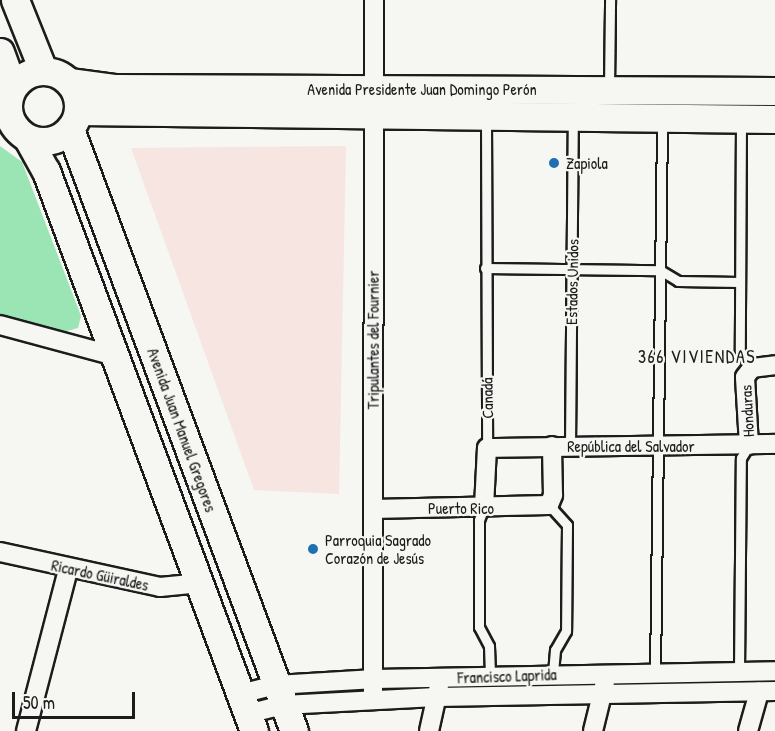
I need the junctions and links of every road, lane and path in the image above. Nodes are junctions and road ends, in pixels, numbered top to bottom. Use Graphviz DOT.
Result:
graph roads {
  1 [pos="15,0"];
  2 [pos="374,0"];
  3 [pos="610,0"];
  4 [pos="0,52"];
  5 [pos="43,70"];
  6 [pos="69,82"];
  7 [pos="609,90"];
  8 [pos="775,91"];
  9 [pos="7,92"];
  10 [pos="374,102"];
  11 [pos="486,116"];
  12 [pos="573,117"];
  13 [pos="662,118"];
  14 [pos="741,119"];
  15 [pos="775,119"];
  16 [pos="74,120"];
  17 [pos="14,131"];
  18 [pos="485,268"];
  19 [pos="572,270"];
  20 [pos="660,270"];
  21 [pos="739,282"];
  22 [pos="0,325"];
  23 [pos="115,356"];
  24 [pos="775,365"];
  25 [pos="752,368"];
  26 [pos="775,444"];
  27 [pos="749,445"];
  28 [pos="561,446"];
  29 [pos="659,446"];
  30 [pos="487,448"];
  31 [pos="549,505"];
  32 [pos="484,507"];
  33 [pos="373,508"];
  34 [pos="0,552"];
  35 [pos="68,570"];
  36 [pos="201,583"];
  37 [pos="775,671"];
  38 [pos="739,672"];
  39 [pos="655,674"];
  40 [pos="553,675"];
  41 [pos="490,676"];
  42 [pos="440,678"];
  43 [pos="375,679"];
  44 [pos="604,684"];
  45 [pos="767,691"];
  46 [pos="280,695"];
  47 [pos="436,697"];
  48 [pos="373,700"];
  49 [pos="247,713"];
  50 [pos="26,731"];
  51 [pos="294,731"];
  52 [pos="429,731"];
  53 [pos="593,731"];
  54 [pos="748,731"];
  1 -- 5 [label="main road"];
  2 -- 10 [label="street, Tripulantes del Fournier"];
  3 -- 7 [label="lane"];
  4 -- 9 [label="main road"];
  5 -- 6 [label="main road"];
  5 -- 9 [label="main road"];
  6 -- 10 [label="main road, Avenida Presidente Juan Domingo Perón"];
  6 -- 16 [label="main road"];
  7 -- 8 [label="main road, Avenida Presidente Juan Domingo Perón"];
  7 -- 10 [label="main road, Avenida Presidente Juan Domingo Perón"];
  9 -- 17 [label="main road"];
  10 -- 11 [label="main road, Avenida Presidente Juan Domingo Perón"];
  10 -- 16 [label="main road, Avenida Presidente Juan Domingo Perón"];
  10 -- 33 [label="street, Tripulantes del Fournier"];
  11 -- 12 [label="main road, Avenida Presidente Juan Domingo Perón"];
  11 -- 18 [label="lane, Canadá"];
  12 -- 13 [label="main road, Avenida Presidente Juan Domingo Perón"];
  12 -- 19 [label="lane, Estados Unidos"];
  13 -- 14 [label="main road, Avenida Presidente Juan Domingo Perón"];
  13 -- 20 [label="lane"];
  14 -- 15 [label="main road, Avenida Presidente Juan Domingo Perón"];
  14 -- 21 [label="lane, Honduras"];
  16 -- 17 [label="main road"];
  16 -- 46 [label="main road, Avenida Juan Manuel Gregores"];
  17 -- 23 [label="main road"];
  18 -- 19 [label="lane"];
  18 -- 30 [label="lane, Canadá"];
  19 -- 20 [label="lane"];
  19 -- 28 [label="lane, Estados Unidos"];
  20 -- 21 [label="lane"];
  20 -- 29 [label="lane"];
  21 -- 25 [label="lane, Honduras"];
  22 -- 23 [label="street"];
  23 -- 36 [label="main road"];
  24 -- 25 [label="street"];
  25 -- 27 [label="street, Honduras"];
  26 -- 27 [label="street, República del Salvador"];
  27 -- 29 [label="street, República del Salvador"];
  27 -- 38 [label="lane, Honduras"];
  28 -- 29 [label="street, República del Salvador"];
  28 -- 30 [label="street, República del Salvador"];
  28 -- 31 [label="street, Estados Unidos"];
  29 -- 39 [label="lane"];
  30 -- 32 [label="street, Canadá"];
  31 -- 32 [label="street, Puerto Rico"];
  31 -- 40 [label="lane"];
  32 -- 33 [label="street, Puerto Rico"];
  32 -- 41 [label="lane, Canadá"];
  33 -- 43 [label="street, Tripulantes del Fournier"];
  34 -- 35 [label="street, Ricardo Güiraldes"];
  35 -- 36 [label="street, Ricardo Güiraldes"];
  35 -- 50 [label="street"];
  36 -- 49 [label="main road"];
  37 -- 38 [label="street, Francisco Laprida"];
  38 -- 39 [label="street, Francisco Laprida"];
  39 -- 44 [label="street, Francisco Laprida"];
  40 -- 41 [label="street, Francisco Laprida"];
  40 -- 44 [label="street, Francisco Laprida"];
  41 -- 42 [label="street, Francisco Laprida"];
  42 -- 43 [label="street, Francisco Laprida"];
  42 -- 47 [label="street"];
  43 -- 46 [label="street, Francisco Laprida"];
  43 -- 48 [label="street, Tripulantes del Fournier"];
  44 -- 45 [label="street, Francisco Laprida"];
  44 -- 47 [label="street, Francisco Laprida"];
  44 -- 53 [label="street"];
  45 -- 54 [label="street"];
  46 -- 48 [label="street, Francisco Laprida"];
  46 -- 49 [label="street, Francisco Laprida"];
  46 -- 51 [label="main road, Avenida Juan Manuel Gregores"];
  47 -- 48 [label="street, Francisco Laprida"];
  47 -- 52 [label="street"];
}
